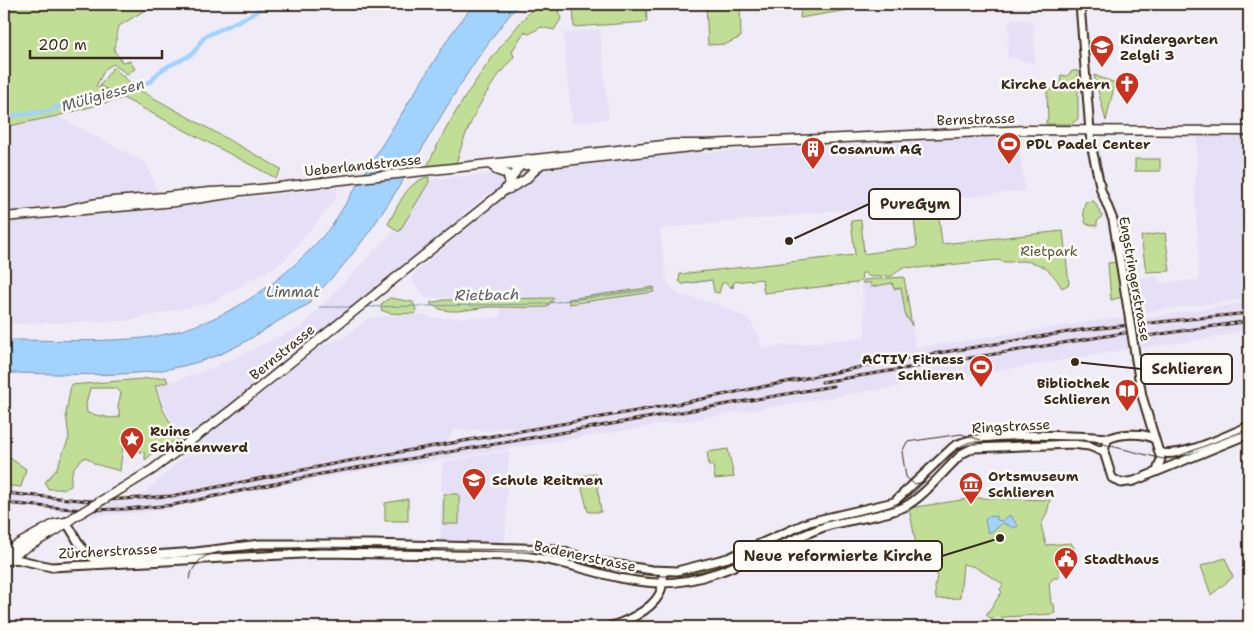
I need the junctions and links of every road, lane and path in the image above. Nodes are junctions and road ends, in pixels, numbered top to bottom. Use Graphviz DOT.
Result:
graph roads {
  1 [pos="1080,4"];
  2 [pos="1090,130"];
  3 [pos="1249,131"];
  4 [pos="705,144"];
  5 [pos="517,163"];
  6 [pos="543,163"];
  7 [pos="488,164"];
  8 [pos="511,186"];
  9 [pos="4,217"];
  10 [pos="1146,411"];
  11 [pos="1249,426"];
  12 [pos="1144,434"];
  13 [pos="1249,434"];
  14 [pos="1110,438"];
  15 [pos="1154,439"];
  16 [pos="1104,452"];
  17 [pos="1159,452"];
  18 [pos="1157,472"];
  19 [pos="925,489"];
  20 [pos="905,493"];
  21 [pos="66,522"];
  22 [pos="797,527"];
  23 [pos="798,539"];
  24 [pos="21,542"];
  25 [pos="381,545"];
  26 [pos="554,550"];
  27 [pos="20,551"];
  28 [pos="84,551"];
  29 [pos="4,552"];
  30 [pos="196,552"];
  31 [pos="381,555"];
  32 [pos="90,557"];
  33 [pos="192,559"];
  34 [pos="26,560"];
  35 [pos="552,560"];
  36 [pos="4,561"];
  37 [pos="77,566"];
  38 [pos="86,566"];
  39 [pos="664,572"];
  40 [pos="663,583"];
  41 [pos="609,627"];
  1 -- 2 [label="main road, Engstringerstrasse"];
  2 -- 3 [label="main road, Bernstrasse"];
  2 -- 4 [label="main road, Bernstrasse"];
  2 -- 10 [label="main road, Engstringerstrasse, bridge"];
  4 -- 5 [label="main road, Bernstrasse"];
  4 -- 6 [label="main road, Bernstrasse"];
  5 -- 6 [label="main road, Bernstrasse"];
  5 -- 7 [label="main road, Ueberlandstrasse"];
  5 -- 8 [label="main road"];
  6 -- 8 [label="main road, Bernstrasse"];
  7 -- 8 [label="main road"];
  7 -- 9 [label="main road, Ueberlandstrasse"];
  8 -- 21 [label="main road, Bernstrasse, bridge"];
  10 -- 12 [label="main road, Engstringerstrasse"];
  10 -- 15 [label="main road, Engstringerstrasse"];
  11 -- 17 [label="main road"];
  12 -- 14 [label="main road, Ringstrasse"];
  12 -- 15 [label="main road"];
  13 -- 18 [label="main road"];
  14 -- 16 [label="main road"];
  14 -- 20 [label="main road, Ringstrasse"];
  15 -- 17 [label="main road"];
  16 -- 18 [label="main road"];
  16 -- 19 [label="main road, Ringstrasse"];
  17 -- 18 [label="main road"];
  19 -- 23 [label="main road, Badenerstrasse"];
  20 -- 22 [label="main road, Badenerstrasse"];
  21 -- 24 [label="main road, Bernstrasse"];
  21 -- 27 [label="main road, Bernstrasse"];
  21 -- 28 [label="main road, Zürcherstrasse"];
  22 -- 23 [label="main road"];
  22 -- 39 [label="main road, Badenerstrasse"];
  23 -- 40 [label="main road, Badenerstrasse"];
  24 -- 27 [label="main road"];
  24 -- 29 [label="main road, Bernstrasse"];
  25 -- 26 [label="main road, Badenerstrasse"];
  25 -- 30 [label="main road, Badenerstrasse"];
  25 -- 31 [label="main road"];
  26 -- 35 [label="main road"];
  26 -- 39 [label="main road, Badenerstrasse"];
  27 -- 34 [label="main road"];
  27 -- 36 [label="main road, Bernstrasse"];
  28 -- 32 [label="main road, Zürcherstrasse"];
  28 -- 37 [label="main road"];
  30 -- 32 [label="main road, Zürcherstrasse"];
  31 -- 33 [label="main road, Badenerstrasse"];
  31 -- 35 [label="main road, Badenerstrasse"];
  32 -- 38 [label="main road"];
  33 -- 38 [label="main road, Zürcherstrasse"];
  34 -- 36 [label="main road, Zürcherstrasse"];
  34 -- 37 [label="main road, Zürcherstrasse"];
  35 -- 40 [label="main road, Badenerstrasse"];
  37 -- 38 [label="main road, Zürcherstrasse"];
  39 -- 40 [label="main road"];
  40 -- 41 [label="main road"];
}
